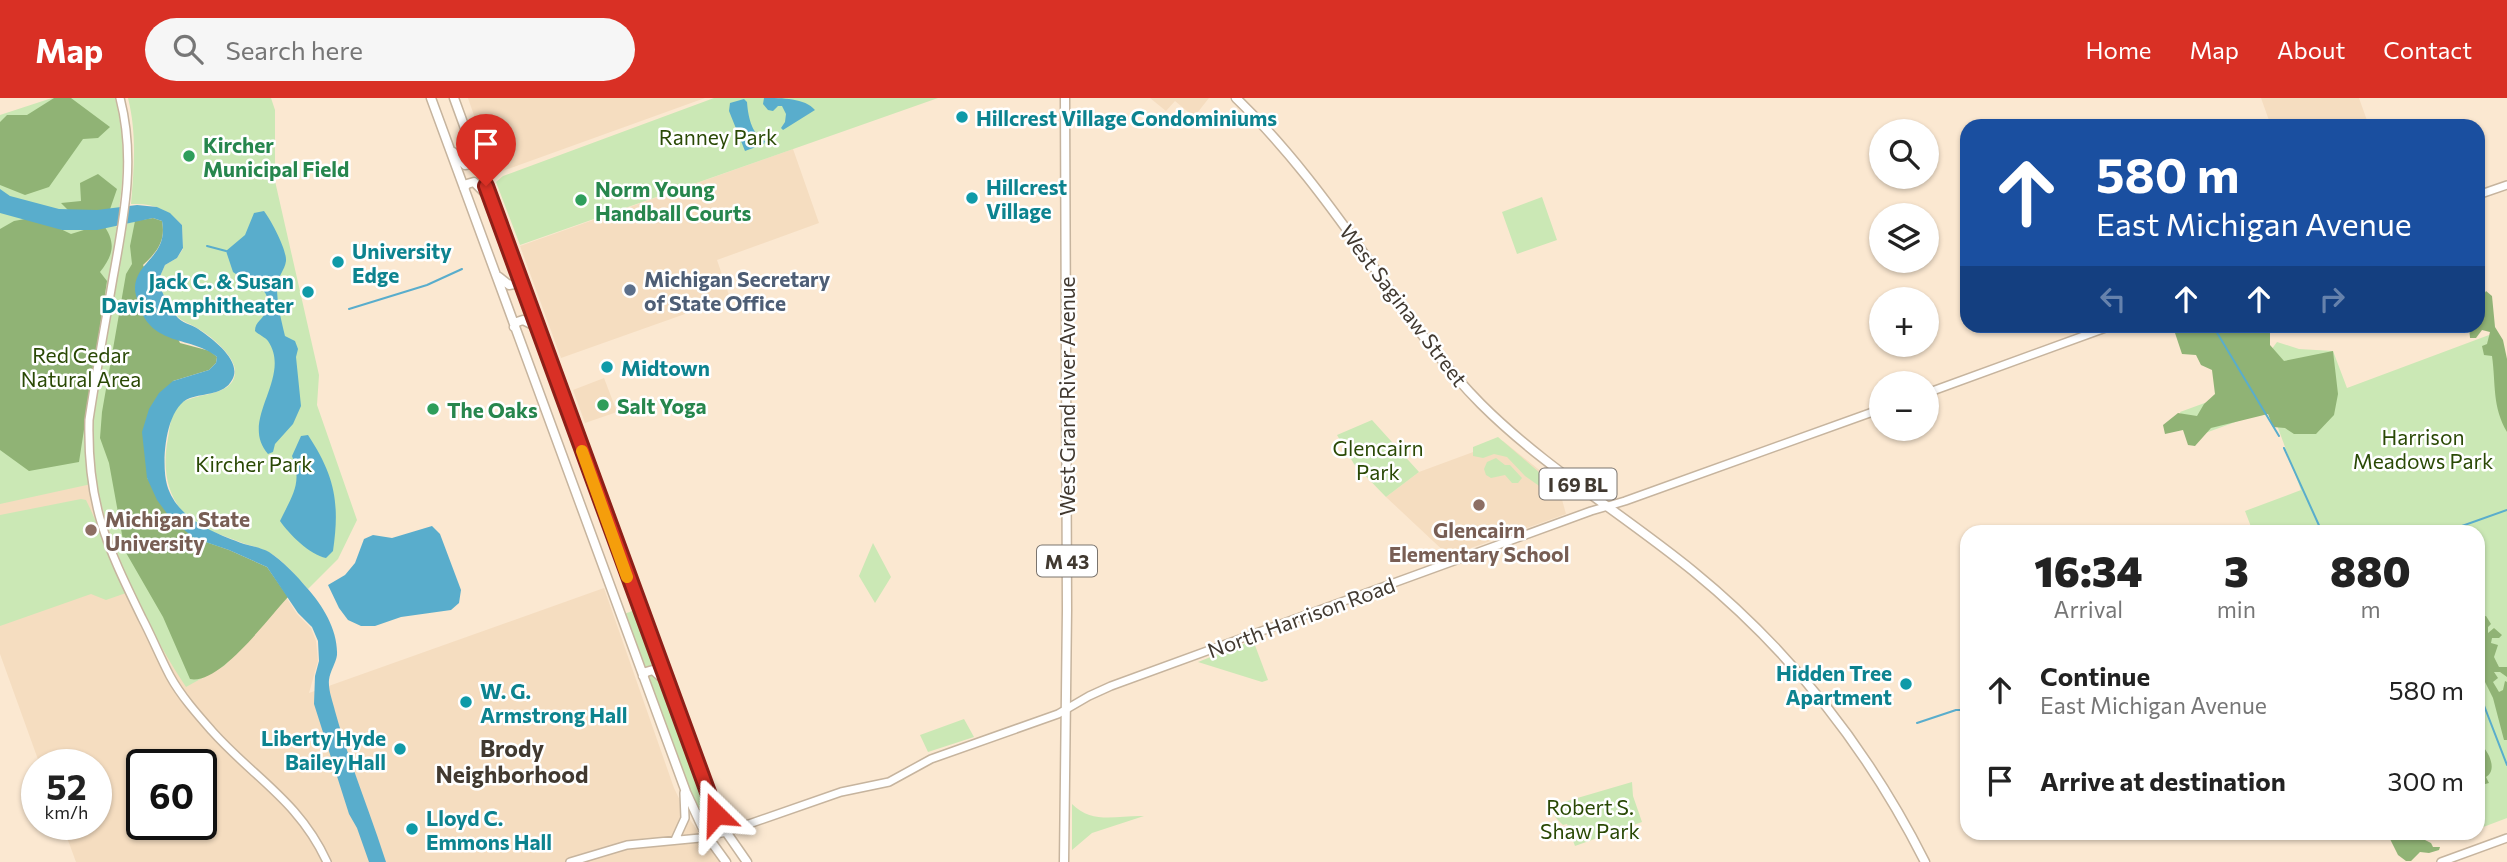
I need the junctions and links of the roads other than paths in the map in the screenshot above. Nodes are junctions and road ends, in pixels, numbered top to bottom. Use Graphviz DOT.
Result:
graph roads {
  1 [pos="120,98"];
  2 [pos="431,98"];
  3 [pos="454,98"];
  4 [pos="1065,98"];
  5 [pos="1236,98"];
  6 [pos="447,144"];
  7 [pos="477,159"];
  8 [pos="462,163"];
  9 [pos="459,174"];
  10 [pos="482,175"];
  11 [pos="479,185"];
  12 [pos="2507,185"];
  13 [pos="464,188"];
  14 [pos="2485,193"];
  15 [pos="494,207"];
  16 [pos="494,268"];
  17 [pos="520,283"];
  18 [pos="514,327"];
  19 [pos="537,327"];
  20 [pos="2092,333"];
  21 [pos="1939,389"];
  22 [pos="1869,413"];
  23 [pos="1608,506"];
  24 [pos="612,594"];
  25 [pos="634,595"];
  26 [pos="643,676"];
  27 [pos="669,689"];
  28 [pos="1066,709"];
  29 [pos="682,782"];
  30 [pos="726,832"];
  31 [pos="707,837"];
  32 [pos="2507,838"];
  33 [pos="675,840"];
  34 [pos="327,862"];
  35 [pos="570,862"];
  36 [pos="726,862"];
  37 [pos="747,862"];
  38 [pos="1064,862"];
  39 [pos="1925,862"];
  40 [pos="2441,862"];
  1 -- 34 [label="street"];
  2 -- 6 [label="main road"];
  3 -- 7 [label="main road"];
  4 -- 28 [label="main road, West Grand River Avenue / M 43"];
  5 -- 23 [label="main road, West Saginaw Street / I 69 BL"];
  6 -- 8 [label="main road"];
  6 -- 9 [label="main road"];
  7 -- 8 [label="main road"];
  7 -- 10 [label="main road"];
  8 -- 10 [label="main road"];
  9 -- 11 [label="main road"];
  9 -- 13 [label="main road"];
  10 -- 15 [label="main road"];
  11 -- 13 [label="main road"];
  11 -- 15 [label="main road"];
  12 -- 14 [label="street"];
  13 -- 16 [label="main road"];
  15 -- 17 [label="main road"];
  16 -- 17 [label="main road"];
  16 -- 18 [label="main road"];
  17 -- 19 [label="main road"];
  18 -- 19 [label="main road"];
  18 -- 24 [label="main road"];
  19 -- 25 [label="main road"];
  20 -- 21 [label="street"];
  22 -- 23 [label="street, North Harrison Road"];
  23 -- 28 [label="street, North Harrison Road"];
  23 -- 39 [label="main road, West Saginaw Street / I 69 BL"];
  24 -- 25 [label="main road"];
  24 -- 26 [label="main road"];
  25 -- 27 [label="main road"];
  26 -- 27 [label="main road"];
  26 -- 29 [label="main road"];
  27 -- 30 [label="main road"];
  28 -- 30 [label="street, North Harrison Road"];
  28 -- 38 [label="main road, West Grand River Avenue / M 43"];
  29 -- 31 [label="main road"];
  29 -- 33 [label="street"];
  30 -- 31 [label="street, North Harrison Road"];
  30 -- 37 [label="main road"];
  31 -- 33 [label="street, North Harrison Road"];
  31 -- 36 [label="main road"];
  32 -- 40 [label="street"];
  33 -- 35 [label="street, North Harrison Road"];
}
